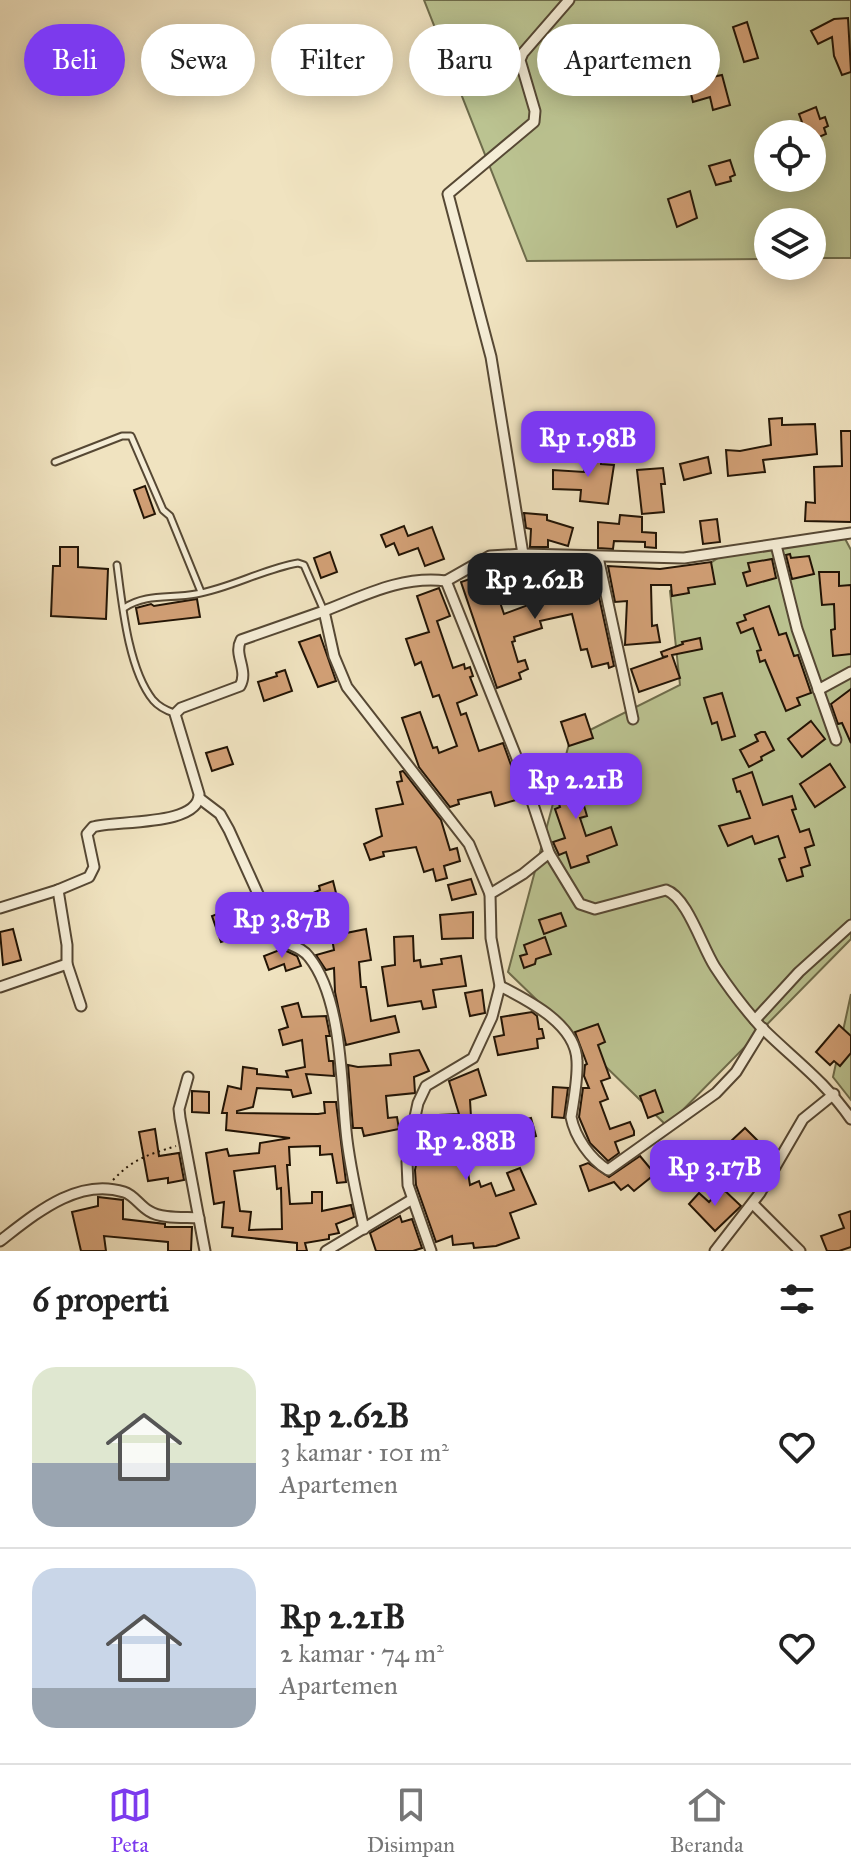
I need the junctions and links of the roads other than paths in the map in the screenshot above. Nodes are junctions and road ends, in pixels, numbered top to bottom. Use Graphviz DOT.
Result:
graph roads {
  1 [pos="569,0"];
  2 [pos="55,462"];
  3 [pos="851,533"];
  4 [pos="776,545"];
  5 [pos="523,554"];
  6 [pos="598,557"];
  7 [pos="117,565"];
  8 [pos="446,581"];
  9 [pos="201,592"];
  10 [pos="124,608"];
  11 [pos="324,611"];
  12 [pos="851,672"];
  13 [pos="818,690"];
  14 [pos="175,714"];
  15 [pos="633,719"];
  16 [pos="836,740"];
  17 [pos="199,798"];
  18 [pos="549,853"];
  19 [pos="58,890"];
  20 [pos="490,894"];
  21 [pos="0,908"];
  22 [pos="851,925"];
  23 [pos="67,964"];
  24 [pos="500,986"];
  25 [pos="0,987"];
  26 [pos="81,1006"];
  27 [pos="755,1020"];
  28 [pos="763,1028"];
  29 [pos="188,1077"];
  30 [pos="834,1094"];
  31 [pos="851,1119"];
  32 [pos="411,1200"];
  33 [pos="753,1204"];
  34 [pos="199,1218"];
  35 [pos="364,1229"];
  36 [pos="0,1241"];
  37 [pos="205,1251"];
  38 [pos="326,1251"];
  39 [pos="431,1251"];
  40 [pos="715,1251"];
  41 [pos="800,1251"];
  1 -- 5 [label="street"];
  2 -- 9 [label="lane"];
  3 -- 4 [label="street"];
  4 -- 6 [label="street"];
  4 -- 13 [label="street"];
  5 -- 6 [label="street"];
  5 -- 8 [label="street"];
  6 -- 15 [label="street"];
  7 -- 10 [label="lane"];
  8 -- 11 [label="street"];
  8 -- 18 [label="street"];
  9 -- 10 [label="lane"];
  9 -- 11 [label="lane"];
  10 -- 14 [label="lane"];
  11 -- 14 [label="street"];
  11 -- 20 [label="street"];
  12 -- 13 [label="street"];
  13 -- 16 [label="street"];
  14 -- 17 [label="street"];
  17 -- 19 [label="street"];
  17 -- 35 [label="street"];
  18 -- 20 [label="street"];
  18 -- 27 [label="street"];
  19 -- 21 [label="street"];
  19 -- 23 [label="street"];
  20 -- 24 [label="street"];
  22 -- 27 [label="street"];
  23 -- 25 [label="street"];
  23 -- 26 [label="street"];
  24 -- 28 [label="street"];
  24 -- 32 [label="street"];
  27 -- 28 [label="street"];
  28 -- 30 [label="street"];
  29 -- 34 [label="street"];
  30 -- 31 [label="street"];
  30 -- 33 [label="street"];
  32 -- 35 [label="street"];
  32 -- 39 [label="street"];
  33 -- 40 [label="street"];
  33 -- 41 [label="street"];
  34 -- 36 [label="street"];
  34 -- 37 [label="street"];
  35 -- 38 [label="street"];
}
